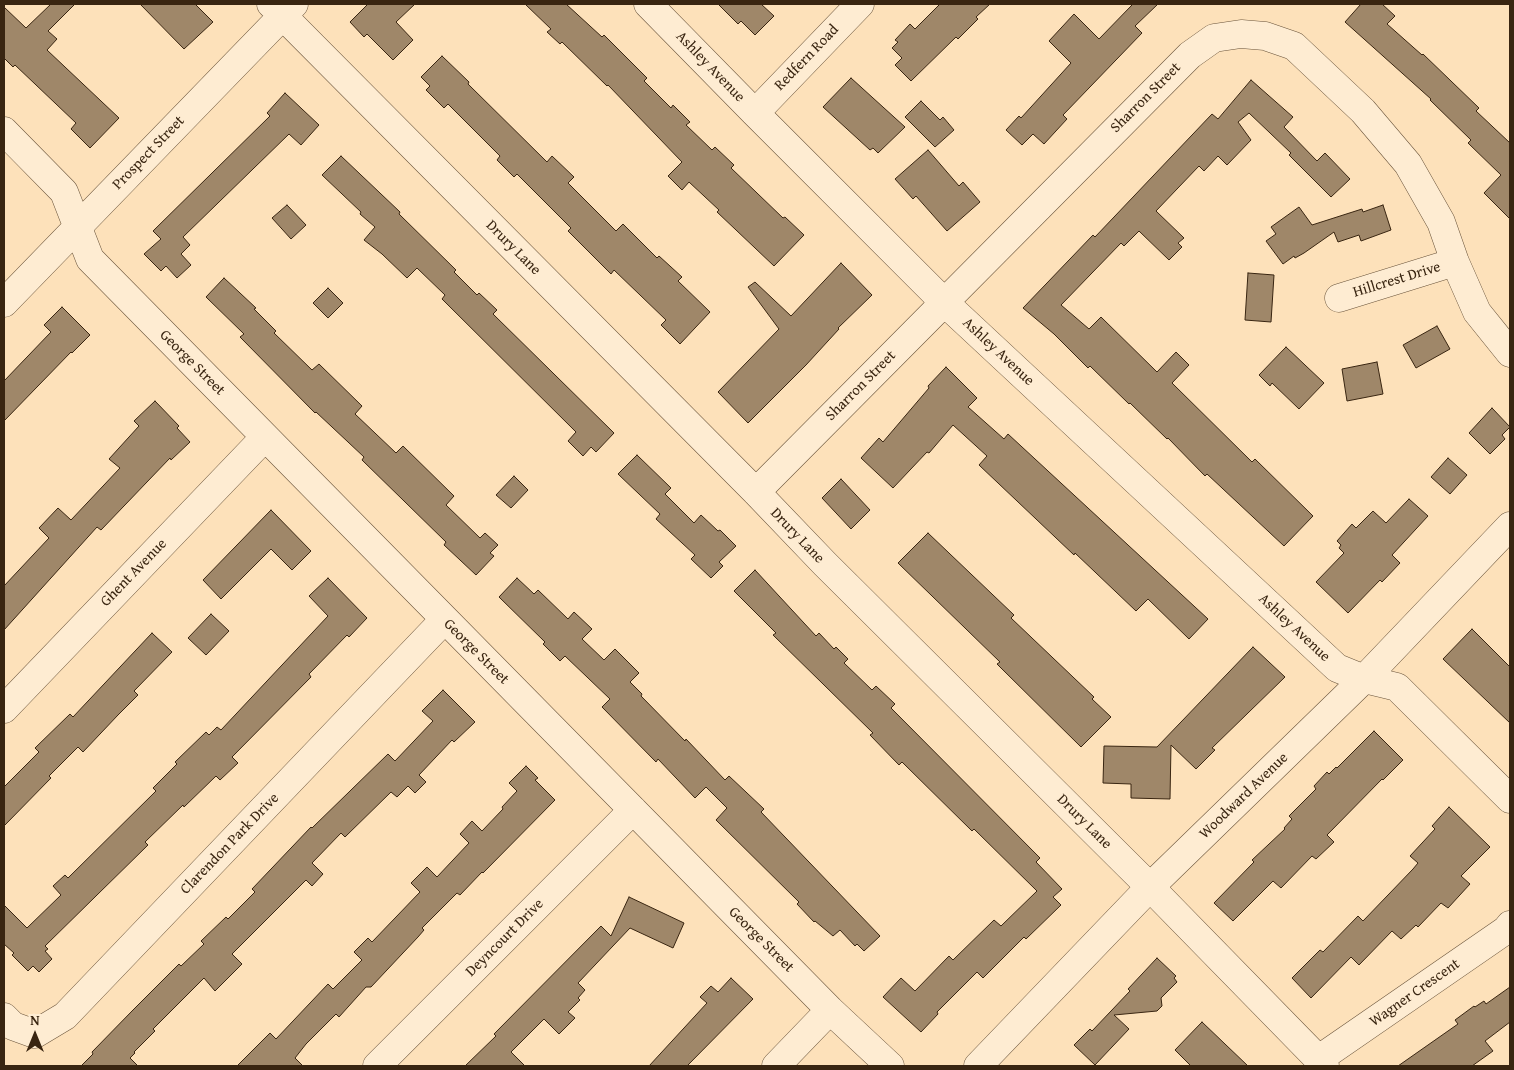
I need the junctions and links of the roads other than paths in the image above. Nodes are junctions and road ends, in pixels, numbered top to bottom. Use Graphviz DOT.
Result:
graph roads {
  1 [pos="648,4"];
  2 [pos="860,4"];
  3 [pos="283,8"];
  4 [pos="755,113"];
  5 [pos="4,131"];
  6 [pos="77,227"];
  7 [pos="1455,262"];
  8 [pos="1339,298"];
  9 [pos="944,302"];
  10 [pos="4,303"];
  11 [pos="1510,353"];
  12 [pos="265,437"];
  13 [pos="756,492"];
  14 [pos="1510,526"];
  15 [pos="444,620"];
  16 [pos="1364,680"];
  17 [pos="4,709"];
  18 [pos="1510,799"];
  19 [pos="632,810"];
  20 [pos="1150,886"];
  21 [pos="1510,925"];
  22 [pos="830,1010"];
  23 [pos="4,1017"];
  24 [pos="1322,1063"];
  25 [pos="377,1066"];
  26 [pos="776,1066"];
  27 [pos="890,1066"];
  28 [pos="978,1066"];
  1 -- 4 [label="street, Ashley Avenue"];
  2 -- 4 [label="street, Redfern Road"];
  3 -- 6 [label="street, Prospect Street"];
  3 -- 13 [label="street, Drury Lane"];
  4 -- 9 [label="street, Ashley Avenue"];
  5 -- 6 [label="street, George Street"];
  6 -- 10 [label="street, Prospect Street"];
  6 -- 12 [label="street, George Street"];
  7 -- 8 [label="street, Hillcrest Drive"];
  7 -- 9 [label="street, Sharron Street"];
  7 -- 11 [label="street, Sharron Street"];
  9 -- 13 [label="street, Sharron Street"];
  9 -- 16 [label="street, Ashley Avenue"];
  12 -- 15 [label="street, George Street"];
  12 -- 17 [label="street, Ghent Avenue"];
  13 -- 20 [label="street, Drury Lane"];
  14 -- 16 [label="street, Woodward Avenue"];
  15 -- 19 [label="street, George Street"];
  15 -- 23 [label="street, Clarendon Park Drive"];
  16 -- 18 [label="street"];
  16 -- 20 [label="street, Woodward Avenue"];
  19 -- 22 [label="street, George Street"];
  19 -- 25 [label="street, Deyncourt Drive"];
  20 -- 24 [label="street, Drury Lane"];
  20 -- 28 [label="street, Woodward Avenue"];
  21 -- 24 [label="street, Wagner Crescent"];
  22 -- 26 [label="street"];
  22 -- 27 [label="street, George Street"];
}
